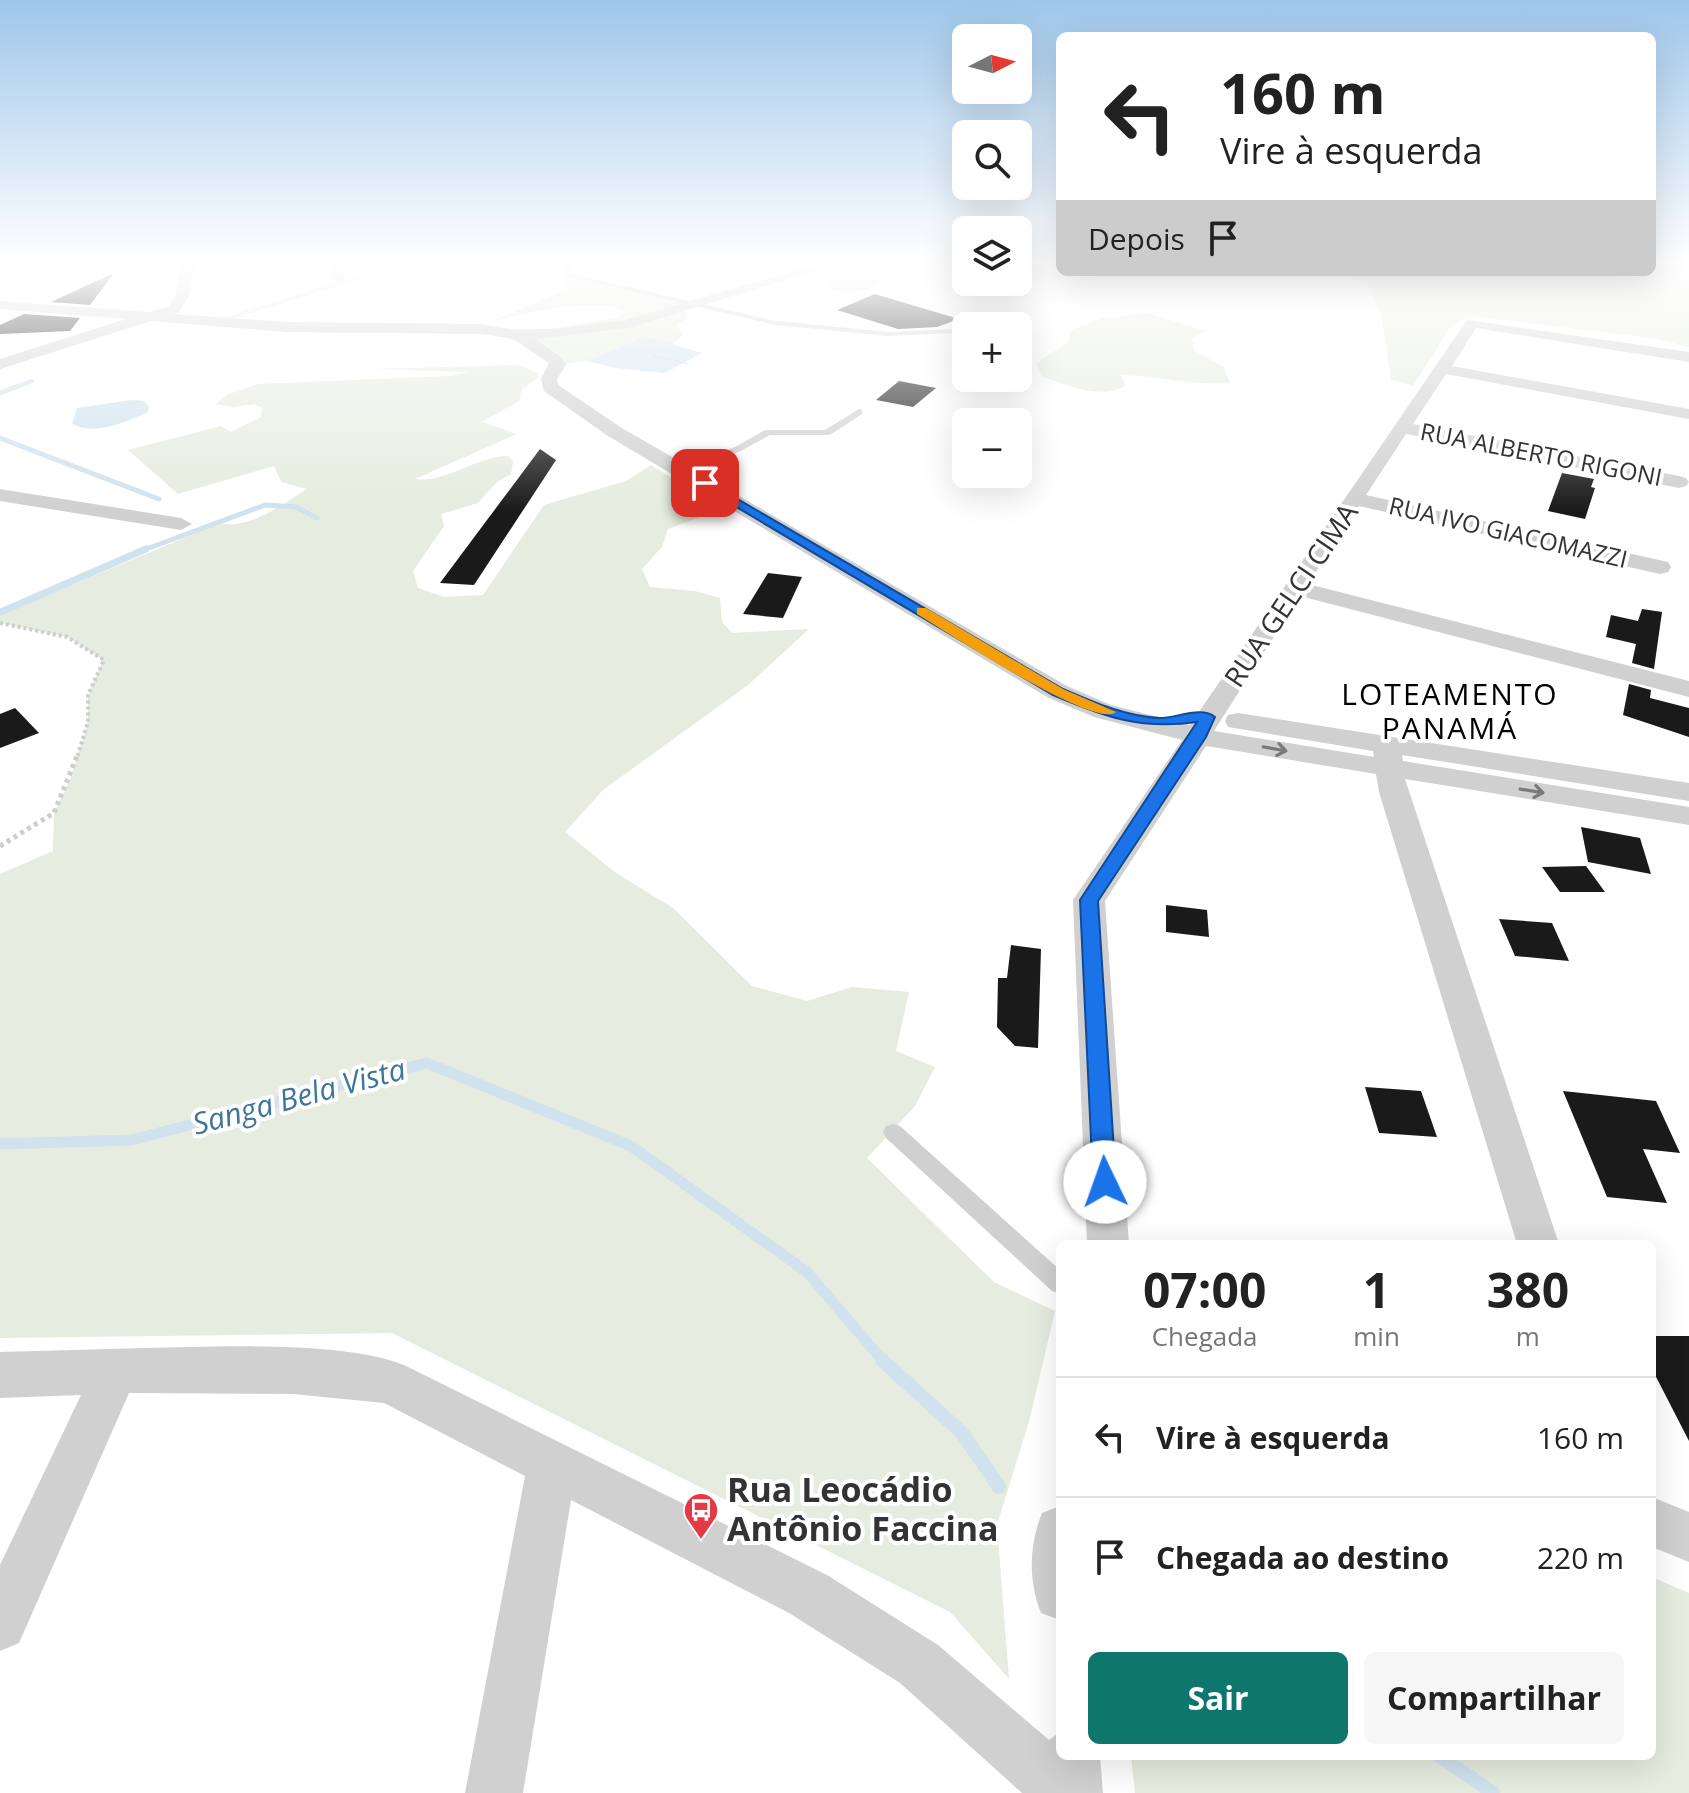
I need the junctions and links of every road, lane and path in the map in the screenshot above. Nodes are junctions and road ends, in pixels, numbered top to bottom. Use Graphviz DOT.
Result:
graph roads {
  1 [pos="67,344"];
  2 [pos="531,344"];
  3 [pos="1459,344"];
  4 [pos="1604,344"];
  5 [pos="654,356"];
  6 [pos="1689,357"];
  7 [pos="0,364"];
  8 [pos="689,364"];
  9 [pos="1443,369"];
  10 [pos="859,412"];
  11 [pos="1689,414"];
  12 [pos="1403,428"];
  13 [pos="680,469"];
  14 [pos="1679,482"];
  15 [pos="0,495"];
  16 [pos="1356,499"];
  17 [pos="181,524"];
  18 [pos="1660,567"];
  19 [pos="1295,588"];
  20 [pos="0,623"];
  21 [pos="1689,689"];
  22 [pos="1203,727"];
  23 [pos="1388,756"];
  24 [pos="1689,792"];
  25 [pos="1689,816"];
  26 [pos="0,846"];
  27 [pos="893,1132"];
  28 [pos="1108,1240"];
  29 [pos="1537,1240"];
  30 [pos="1056,1280"];
  31 [pos="115,1372"];
  32 [pos="0,1375"];
  33 [pos="552,1464"];
  34 [pos="1656,1524"];
  35 [pos="1689,1537"];
  36 [pos="0,1624"];
  37 [pos="1071,1760"];
  38 [pos="494,1793"];
  39 [pos="1066,1793"];
  40 [pos="1074,1793"];
  1 -- 7 [label="street"];
  2 -- 13 [label="street"];
  3 -- 9 [label="street, RUA GELCI CIMA"];
  4 -- 6 [label="street, RUA GELCI CIMA"];
  5 -- 8 [label="path"];
  9 -- 11 [label="street"];
  9 -- 12 [label="street, RUA GELCI CIMA"];
  10 -- 13 [label="lane"];
  12 -- 14 [label="street, RUA ALBERTO RIGONI"];
  12 -- 16 [label="street, RUA GELCI CIMA"];
  13 -- 22 [label="street"];
  15 -- 17 [label="street"];
  16 -- 18 [label="street, RUA IVO GIACOMAZZI"];
  16 -- 19 [label="street, RUA GELCI CIMA"];
  19 -- 21 [label="street"];
  19 -- 22 [label="street, RUA GELCI CIMA"];
  20 -- 26 [label="path"];
  22 -- 23 [label="street"];
  22 -- 28 [label="street, RUA GELCI CIMA"];
  23 -- 24 [label="street"];
  23 -- 25 [label="street, one-way"];
  23 -- 29 [label="street"];
  27 -- 30 [label="lane"];
  31 -- 32 [label="street"];
  31 -- 33 [label="street"];
  31 -- 36 [label="street"];
  33 -- 38 [label="street"];
  33 -- 39 [label="street"];
  34 -- 35 [label="street"];
  37 -- 40 [label="street"];
}
